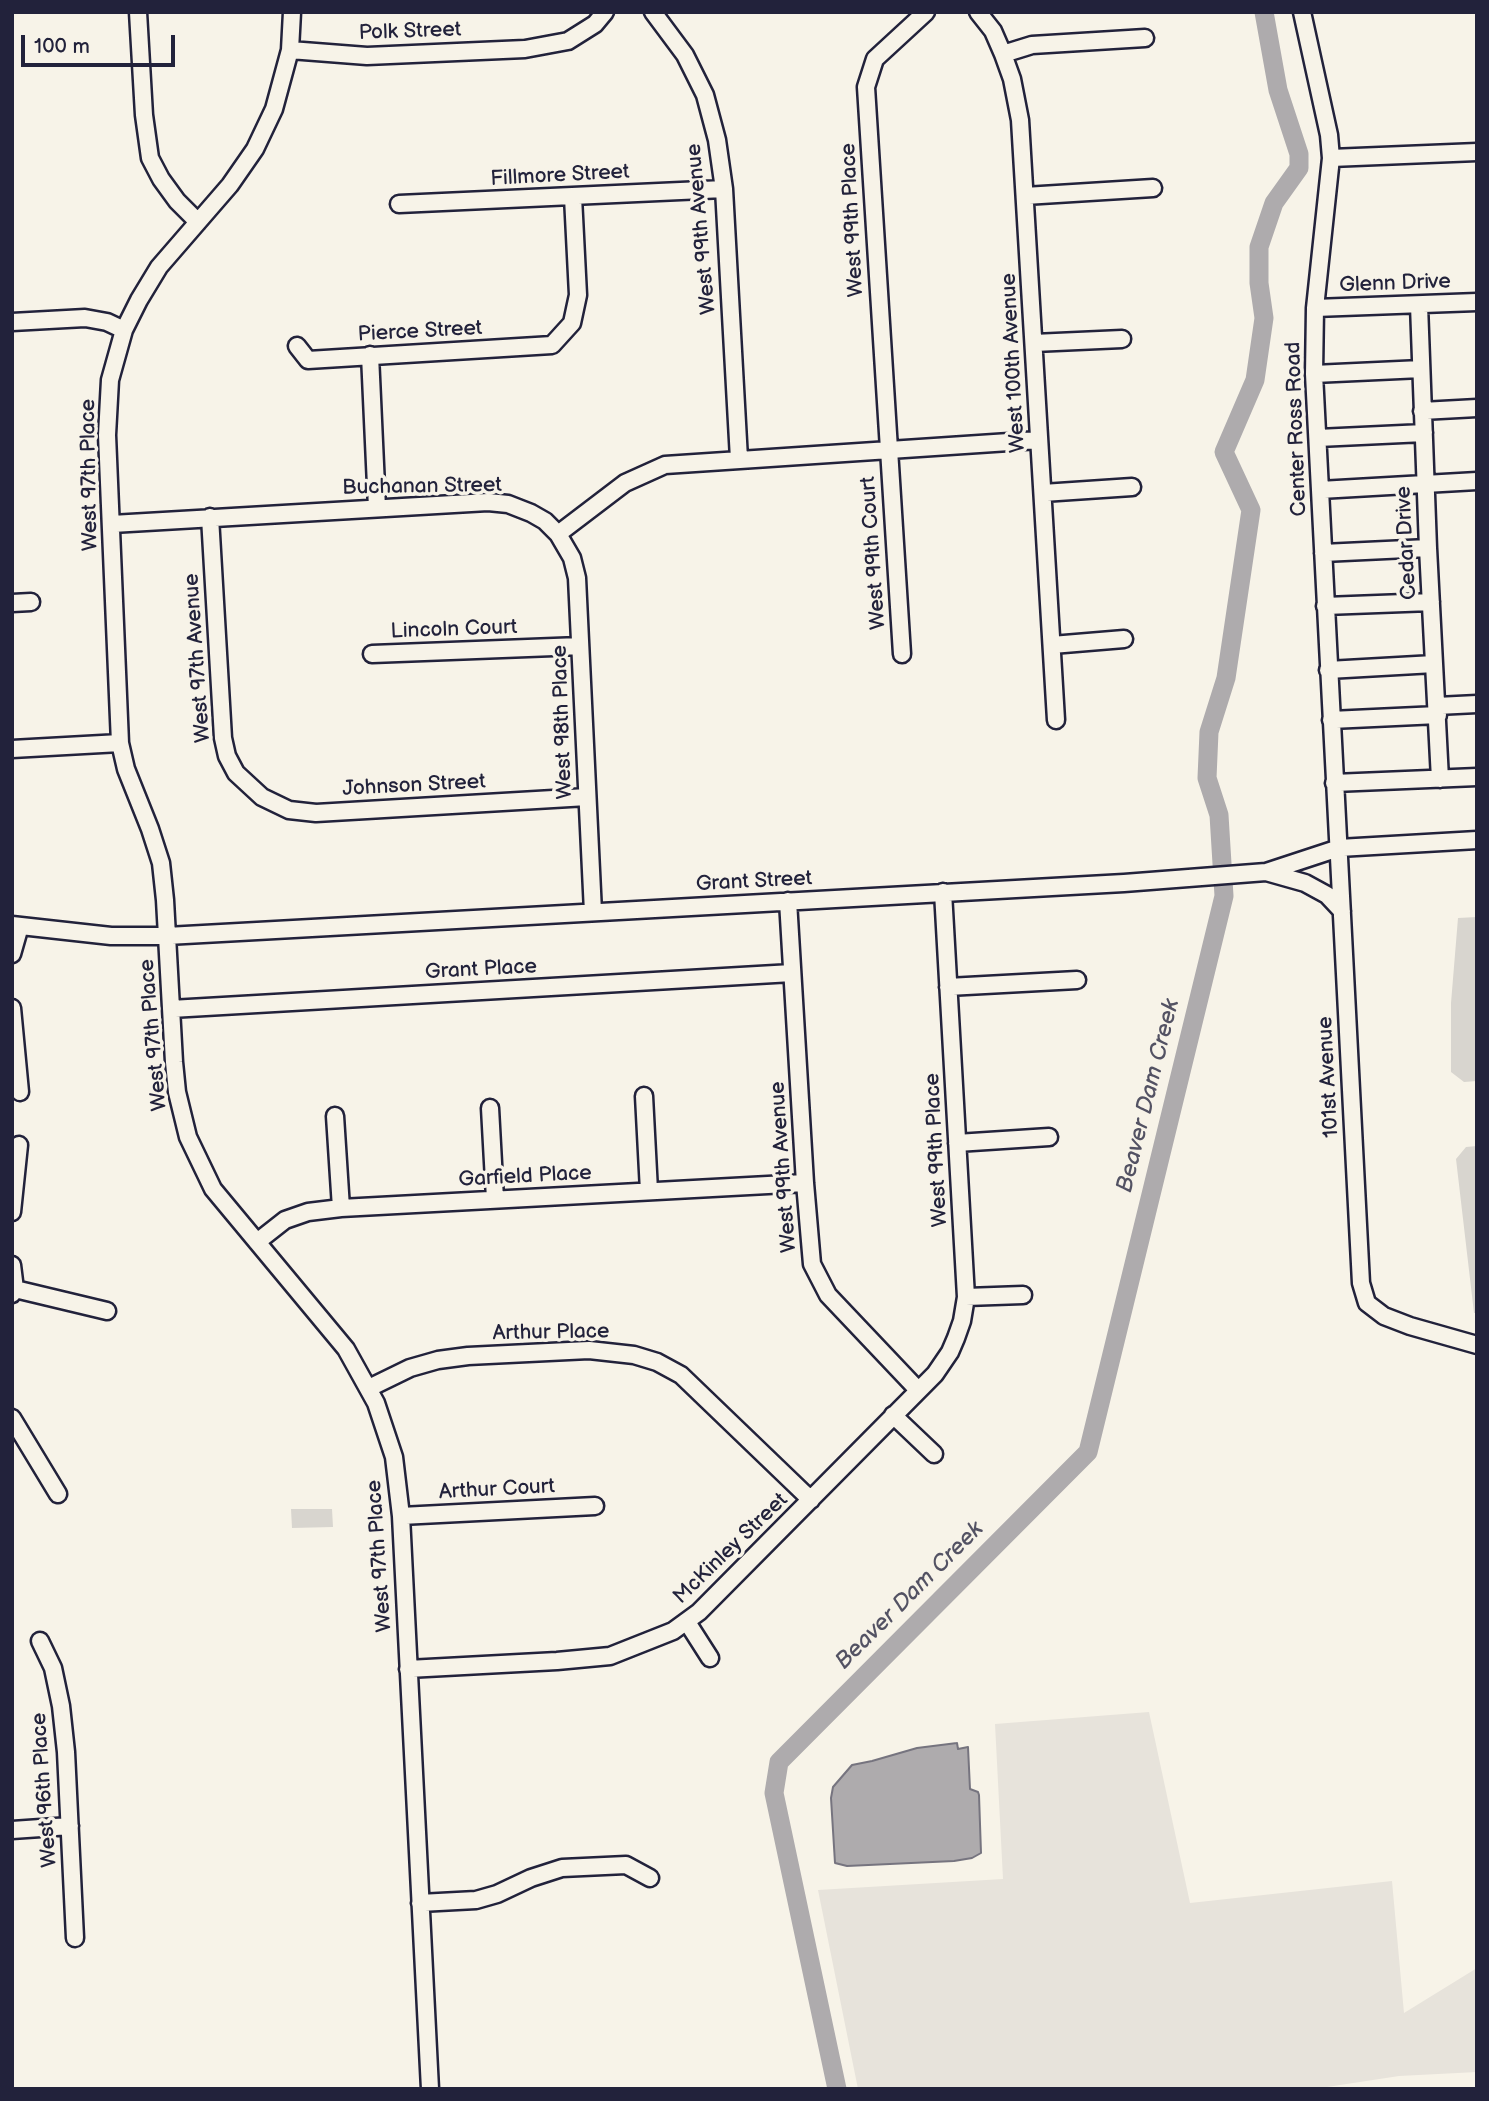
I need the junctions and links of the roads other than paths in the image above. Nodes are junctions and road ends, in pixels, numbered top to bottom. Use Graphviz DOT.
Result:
graph roads {
  1 [pos="138,12"];
  2 [pos="292,12"];
  3 [pos="605,12"];
  4 [pos="653,12"];
  5 [pos="926,12"];
  6 [pos="978,12"];
  7 [pos="1302,12"];
  8 [pos="1145,38"];
  9 [pos="290,50"];
  10 [pos="1003,54"];
  11 [pos="1477,152"];
  12 [pos="1331,158"];
  13 [pos="1153,188"];
  14 [pos="723,189"];
  15 [pos="1025,196"];
  16 [pos="573,197"];
  17 [pos="399,204"];
  18 [pos="198,222"];
  19 [pos="1477,302"];
  20 [pos="1419,305"];
  21 [pos="1315,308"];
  22 [pos="12,322"];
  23 [pos="124,330"];
  24 [pos="1122,339"];
  25 [pos="1034,343"];
  26 [pos="297,346"];
  27 [pos="370,355"];
  28 [pos="1421,369"];
  29 [pos="1314,374"];
  30 [pos="1477,408"];
  31 [pos="1422,411"];
  32 [pos="1424,433"];
  33 [pos="1318,438"];
  34 [pos="1039,440"];
  35 [pos="888,449"];
  36 [pos="738,459"];
  37 [pos="1477,481"];
  38 [pos="1425,484"];
  39 [pos="1132,487"];
  40 [pos="1320,490"];
  41 [pos="1042,493"];
  42 [pos="377,508"];
  43 [pos="210,517"];
  44 [pos="112,524"];
  45 [pos="558,534"];
  46 [pos="1428,548"];
  47 [pos="1323,553"];
  48 [pos="31,602"];
  49 [pos="1431,602"];
  50 [pos="12,603"];
  51 [pos="1325,606"];
  52 [pos="1124,639"];
  53 [pos="1052,645"];
  54 [pos="580,646"];
  55 [pos="372,654"];
  56 [pos="901,654"];
  57 [pos="1434,664"];
  58 [pos="1328,670"];
  59 [pos="1477,704"];
  60 [pos="1437,710"];
  61 [pos="1056,720"];
  62 [pos="1331,720"];
  63 [pos="120,743"];
  64 [pos="12,749"];
  65 [pos="1477,777"];
  66 [pos="1440,779"];
  67 [pos="1334,783"];
  68 [pos="251,789"];
  69 [pos="587,797"];
  70 [pos="1477,840"];
  71 [pos="1339,848"];
  72 [pos="1266,872"];
  73 [pos="943,892"];
  74 [pos="788,901"];
  75 [pos="1342,911"];
  76 [pos="593,912"];
  77 [pos="16,926"];
  78 [pos="167,936"];
  79 [pos="12,954"];
  80 [pos="792,973"];
  81 [pos="1077,980"];
  82 [pos="948,988"];
  83 [pos="12,1008"];
  84 [pos="171,1009"];
  85 [pos="13,1031"];
  86 [pos="20,1092"];
  87 [pos="644,1096"];
  88 [pos="490,1108"];
  89 [pos="335,1116"];
  90 [pos="1049,1137"];
  91 [pos="957,1143"];
  92 [pos="19,1145"];
  93 [pos="805,1183"];
  94 [pos="649,1191"];
  95 [pos="495,1199"];
  96 [pos="341,1208"];
  97 [pos="12,1212"];
  98 [pos="257,1242"];
  99 [pos="12,1265"];
  100 [pos="13,1292"];
  101 [pos="1023,1295"];
  102 [pos="966,1297"];
  103 [pos="107,1311"];
  104 [pos="1477,1345"];
  105 [pos="369,1388"];
  106 [pos="918,1390"];
  107 [pos="893,1415"];
  108 [pos="12,1418"];
  109 [pos="934,1454"];
  110 [pos="58,1494"];
  111 [pos="811,1500"];
  112 [pos="595,1506"];
  113 [pos="401,1516"];
  114 [pos="687,1622"];
  115 [pos="40,1642"];
  116 [pos="710,1658"];
  117 [pos="408,1669"];
  118 [pos="70,1826"];
  119 [pos="12,1830"];
  120 [pos="650,1878"];
  121 [pos="421,1903"];
  122 [pos="75,1938"];
  123 [pos="430,2089"];
  1 -- 18 [label="street"];
  2 -- 9 [label="street, West 97th Place"];
  3 -- 9 [label="street, Polk Street"];
  4 -- 14 [label="street, West 99th Avenue"];
  5 -- 35 [label="street, West 99th Place"];
  6 -- 10 [label="street, West 100th Avenue"];
  7 -- 12 [label="street, Center Ross Road"];
  8 -- 10 [label="street"];
  9 -- 18 [label="street, West 97th Place"];
  10 -- 15 [label="street, West 100th Avenue"];
  11 -- 12 [label="street"];
  12 -- 21 [label="street, Center Ross Road"];
  13 -- 15 [label="street"];
  14 -- 16 [label="street, Fillmore Street"];
  14 -- 36 [label="street, West 99th Avenue"];
  15 -- 25 [label="street, West 100th Avenue"];
  16 -- 17 [label="street, Fillmore Street"];
  16 -- 27 [label="street, Pierce Street"];
  18 -- 23 [label="street, West 97th Place"];
  19 -- 20 [label="street, Glenn Drive"];
  20 -- 21 [label="street, Glenn Drive"];
  20 -- 28 [label="street, Cedar Drive"];
  21 -- 29 [label="street, Center Ross Road"];
  22 -- 23 [label="street"];
  23 -- 44 [label="street, West 97th Place"];
  24 -- 25 [label="street"];
  25 -- 34 [label="street, West 100th Avenue"];
  26 -- 27 [label="street, Pierce Street"];
  27 -- 42 [label="street"];
  28 -- 29 [label="street"];
  28 -- 31 [label="street, Cedar Drive"];
  29 -- 33 [label="street, Center Ross Road"];
  30 -- 31 [label="street"];
  31 -- 32 [label="street, Cedar Drive"];
  32 -- 33 [label="street"];
  32 -- 38 [label="street, Cedar Drive"];
  33 -- 40 [label="street, Center Ross Road"];
  34 -- 35 [label="street"];
  34 -- 41 [label="street, West 100th Avenue"];
  35 -- 36 [label="street"];
  35 -- 56 [label="street, West 99th Court"];
  36 -- 45 [label="street"];
  37 -- 38 [label="street"];
  38 -- 40 [label="street"];
  38 -- 46 [label="street, Cedar Drive"];
  39 -- 41 [label="street"];
  40 -- 47 [label="street, Center Ross Road"];
  41 -- 53 [label="street, West 100th Avenue"];
  42 -- 43 [label="street, Buchanan Street"];
  42 -- 45 [label="street, Buchanan Street"];
  43 -- 44 [label="street, Buchanan Street"];
  43 -- 68 [label="street, West 97th Avenue"];
  44 -- 63 [label="street, West 97th Place"];
  45 -- 54 [label="street, West 98th Place"];
  46 -- 47 [label="street"];
  46 -- 49 [label="street, Cedar Drive"];
  47 -- 51 [label="street, Center Ross Road"];
  48 -- 50 [label="street"];
  49 -- 51 [label="street"];
  49 -- 57 [label="street, Cedar Drive"];
  51 -- 58 [label="street, Center Ross Road"];
  52 -- 53 [label="street"];
  53 -- 61 [label="street, West 100th Avenue"];
  54 -- 55 [label="street, Lincoln Court"];
  54 -- 69 [label="street, West 98th Place"];
  57 -- 58 [label="street"];
  57 -- 60 [label="street, Cedar Drive"];
  58 -- 62 [label="street, Center Ross Road"];
  59 -- 60 [label="street"];
  60 -- 62 [label="street"];
  60 -- 66 [label="street, Cedar Drive"];
  62 -- 67 [label="street, Center Ross Road"];
  63 -- 64 [label="street"];
  63 -- 78 [label="street, West 97th Place"];
  65 -- 66 [label="street"];
  66 -- 67 [label="street"];
  67 -- 71 [label="street, Center Ross Road"];
  68 -- 69 [label="street, Johnson Street"];
  69 -- 76 [label="street, West 98th Place"];
  70 -- 71 [label="street, Grant Street"];
  71 -- 72 [label="street, Grant Street"];
  71 -- 75 [label="street, 101st Avenue"];
  72 -- 73 [label="street, Grant Street"];
  72 -- 75 [label="street"];
  73 -- 74 [label="street, Grant Street"];
  73 -- 82 [label="street, West 99th Place"];
  74 -- 76 [label="street, Grant Street"];
  74 -- 80 [label="street, West 99th Avenue"];
  75 -- 104 [label="street, 101st Avenue"];
  76 -- 78 [label="street, Grant Street"];
  77 -- 78 [label="street, Grant Street"];
  77 -- 79 [label="street"];
  78 -- 84 [label="street, West 97th Place"];
  80 -- 84 [label="street, Grant Place"];
  80 -- 93 [label="street, West 99th Avenue"];
  81 -- 82 [label="street"];
  82 -- 91 [label="street, West 99th Place"];
  83 -- 85 [label="street"];
  84 -- 98 [label="street, West 97th Place"];
  85 -- 86 [label="street"];
  87 -- 94 [label="street"];
  88 -- 95 [label="street"];
  89 -- 96 [label="street"];
  90 -- 91 [label="street"];
  91 -- 102 [label="street, West 99th Place"];
  92 -- 97 [label="street"];
  93 -- 94 [label="street, Garfield Place"];
  93 -- 106 [label="street, West 99th Avenue"];
  94 -- 95 [label="street, Garfield Place"];
  95 -- 96 [label="street, Garfield Place"];
  96 -- 98 [label="street, Garfield Place"];
  98 -- 105 [label="street, West 97th Place"];
  99 -- 100 [label="street"];
  100 -- 103 [label="street"];
  101 -- 102 [label="street"];
  102 -- 106 [label="street, West 99th Place"];
  105 -- 111 [label="street, Arthur Place"];
  105 -- 113 [label="street, West 97th Place"];
  106 -- 107 [label="street, McKinley Street"];
  107 -- 109 [label="street"];
  107 -- 111 [label="street, McKinley Street"];
  108 -- 110 [label="street"];
  111 -- 114 [label="street, McKinley Street"];
  112 -- 113 [label="street, Arthur Court"];
  113 -- 117 [label="street, West 97th Place"];
  114 -- 116 [label="street"];
  114 -- 117 [label="street, McKinley Street"];
  115 -- 118 [label="street, West 96th Place"];
  117 -- 121 [label="street, West 97th Place"];
  118 -- 119 [label="street"];
  118 -- 122 [label="street, West 96th Place"];
  120 -- 121 [label="street"];
  121 -- 123 [label="street, West 97th Place"];
}
